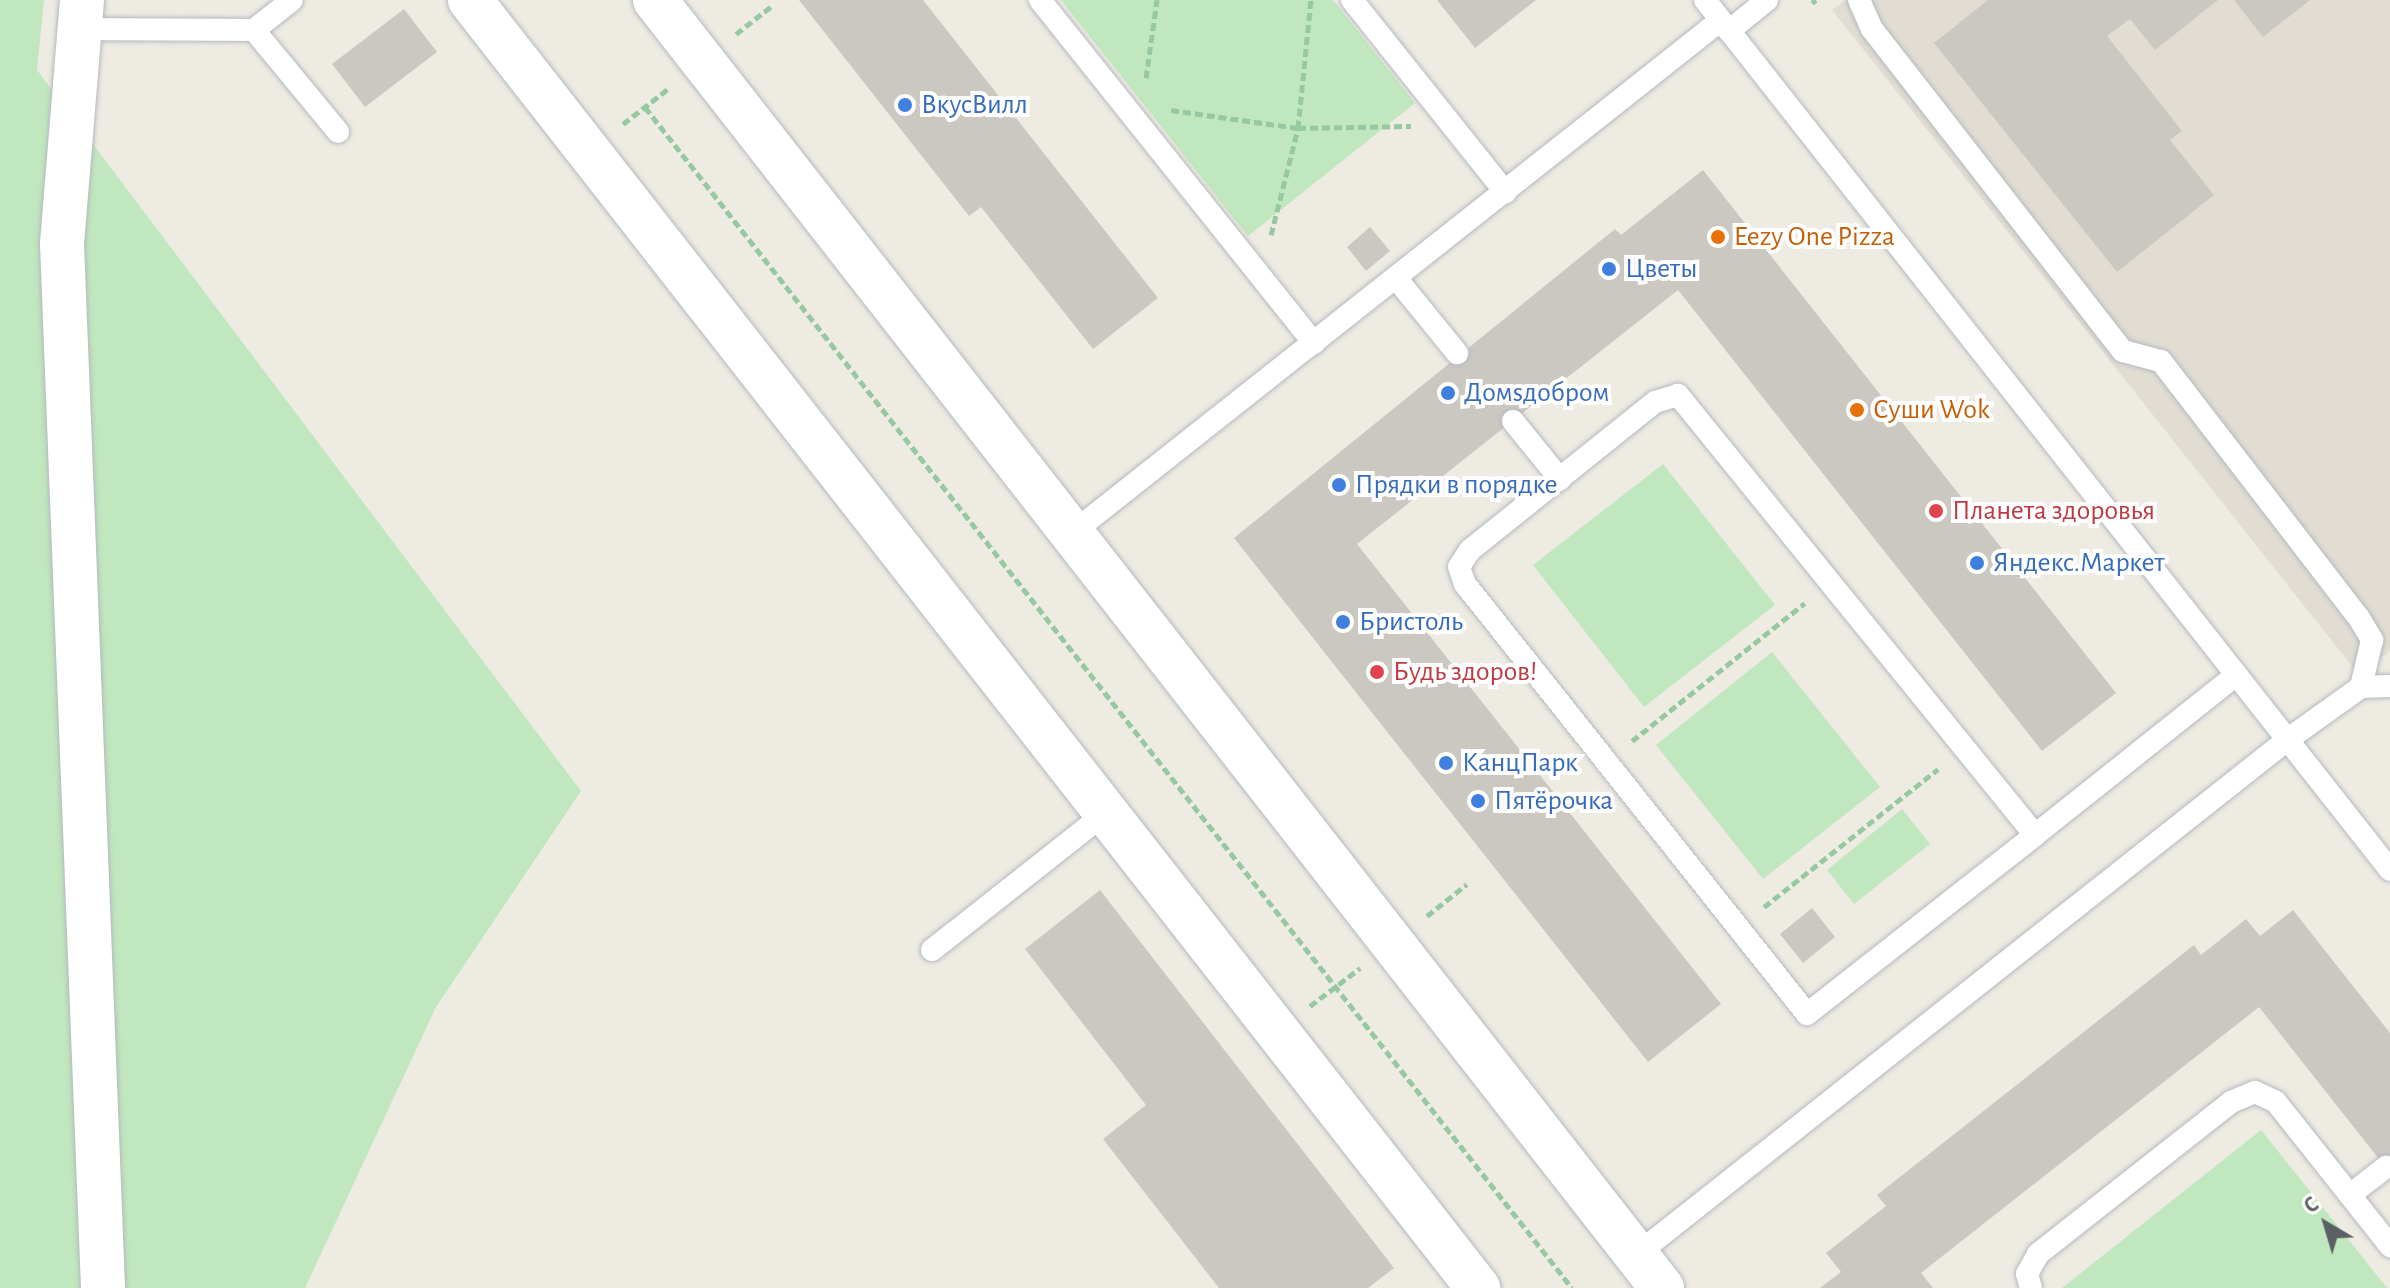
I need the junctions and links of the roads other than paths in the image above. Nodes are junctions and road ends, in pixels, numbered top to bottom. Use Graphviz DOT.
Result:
graph roads {
  1 [pos="292,0"];
  2 [pos="470,0"];
  3 [pos="655,0"];
  4 [pos="1040,0"];
  5 [pos="1352,0"];
  6 [pos="1705,0"];
  7 [pos="1767,0"];
  8 [pos="1859,0"];
  9 [pos="81,15"];
  10 [pos="1725,25"];
  11 [pos="254,30"];
  12 [pos="338,132"];
  13 [pos="1505,192"];
  14 [pos="1396,278"];
  15 [pos="1314,343"];
  16 [pos="1457,353"];
  17 [pos="1513,421"];
  18 [pos="1560,479"];
  19 [pos="1072,533"];
  20 [pos="2236,675"];
  21 [pos="2390,686"];
  22 [pos="2361,687"];
  23 [pos="2287,740"];
  24 [pos="1104,814"];
  25 [pos="2035,835"];
  26 [pos="2390,870"];
  27 [pos="932,950"];
  28 [pos="2386,1167"];
  29 [pos="2350,1195"];
  30 [pos="2390,1246"];
  31 [pos="1649,1271"];
  32 [pos="103,1288"];
  33 [pos="1478,1288"];
  34 [pos="2031,1288"];
  1 -- 11 [label="lane"];
  2 -- 24 [label="street"];
  3 -- 19 [label="street"];
  4 -- 15 [label="lane"];
  5 -- 13 [label="lane"];
  6 -- 10 [label="lane"];
  7 -- 10 [label="lane"];
  8 -- 22 [label="lane"];
  9 -- 11 [label="lane"];
  9 -- 32 [label="street"];
  10 -- 13 [label="lane"];
  10 -- 20 [label="lane"];
  11 -- 12 [label="lane"];
  13 -- 14 [label="lane"];
  14 -- 15 [label="lane"];
  14 -- 16 [label="lane"];
  15 -- 19 [label="lane"];
  17 -- 18 [label="lane"];
  18 -- 25 [label="lane"];
  18 -- 25 [label="lane"];
  19 -- 31 [label="street"];
  20 -- 23 [label="lane"];
  20 -- 25 [label="lane"];
  21 -- 22 [label="lane"];
  22 -- 23 [label="lane"];
  23 -- 26 [label="lane"];
  23 -- 31 [label="lane"];
  24 -- 27 [label="lane"];
  24 -- 33 [label="street"];
  28 -- 29 [label="lane"];
  29 -- 30 [label="lane"];
  29 -- 34 [label="lane"];
}
